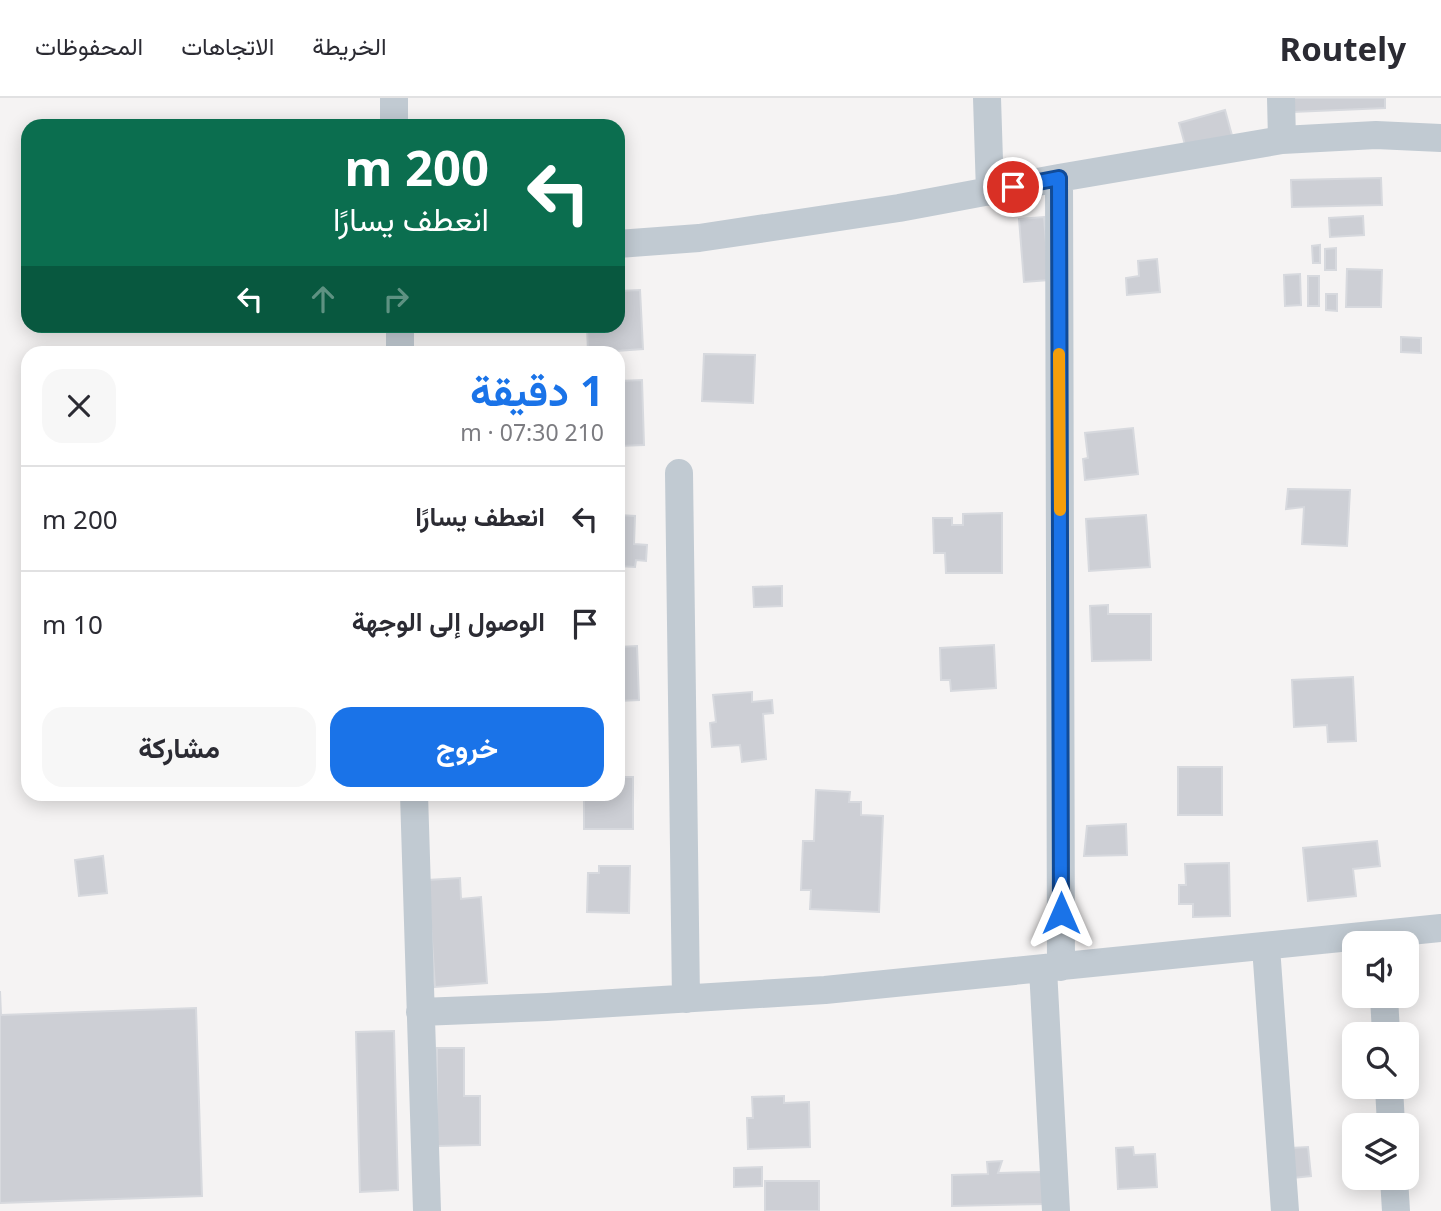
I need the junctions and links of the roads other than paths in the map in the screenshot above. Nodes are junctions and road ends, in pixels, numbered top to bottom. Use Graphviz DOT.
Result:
graph roads {
  1 [pos="394,98"];
  2 [pos="987,98"];
  3 [pos="1281,98"];
  4 [pos="394,119"];
  5 [pos="1441,138"];
  6 [pos="1282,140"];
  7 [pos="1059,178"];
  8 [pos="989,192"];
  9 [pos="625,243"];
  10 [pos="680,473"];
  11 [pos="414,801"];
  12 [pos="1441,928"];
  13 [pos="1419,932"];
  14 [pos="1342,942"];
  15 [pos="1266,947"];
  16 [pos="1052,968"];
  17 [pos="686,999"];
  18 [pos="420,1012"];
  19 [pos="1395,1190"];
  20 [pos="427,1211"];
  21 [pos="1056,1211"];
  22 [pos="1285,1211"];
  23 [pos="1396,1211"];
  1 -- 4 [label="street"];
  2 -- 8 [label="street"];
  3 -- 6 [label="street"];
  5 -- 6 [label="street"];
  6 -- 7 [label="street"];
  7 -- 8 [label="street"];
  7 -- 16 [label="street"];
  8 -- 9 [label="street"];
  10 -- 17 [label="street"];
  11 -- 18 [label="street"];
  12 -- 13 [label="street"];
  14 -- 15 [label="street"];
  15 -- 16 [label="street"];
  15 -- 22 [label="street"];
  16 -- 17 [label="street"];
  16 -- 21 [label="street"];
  17 -- 18 [label="street"];
  18 -- 20 [label="street"];
  19 -- 23 [label="street"];
}
